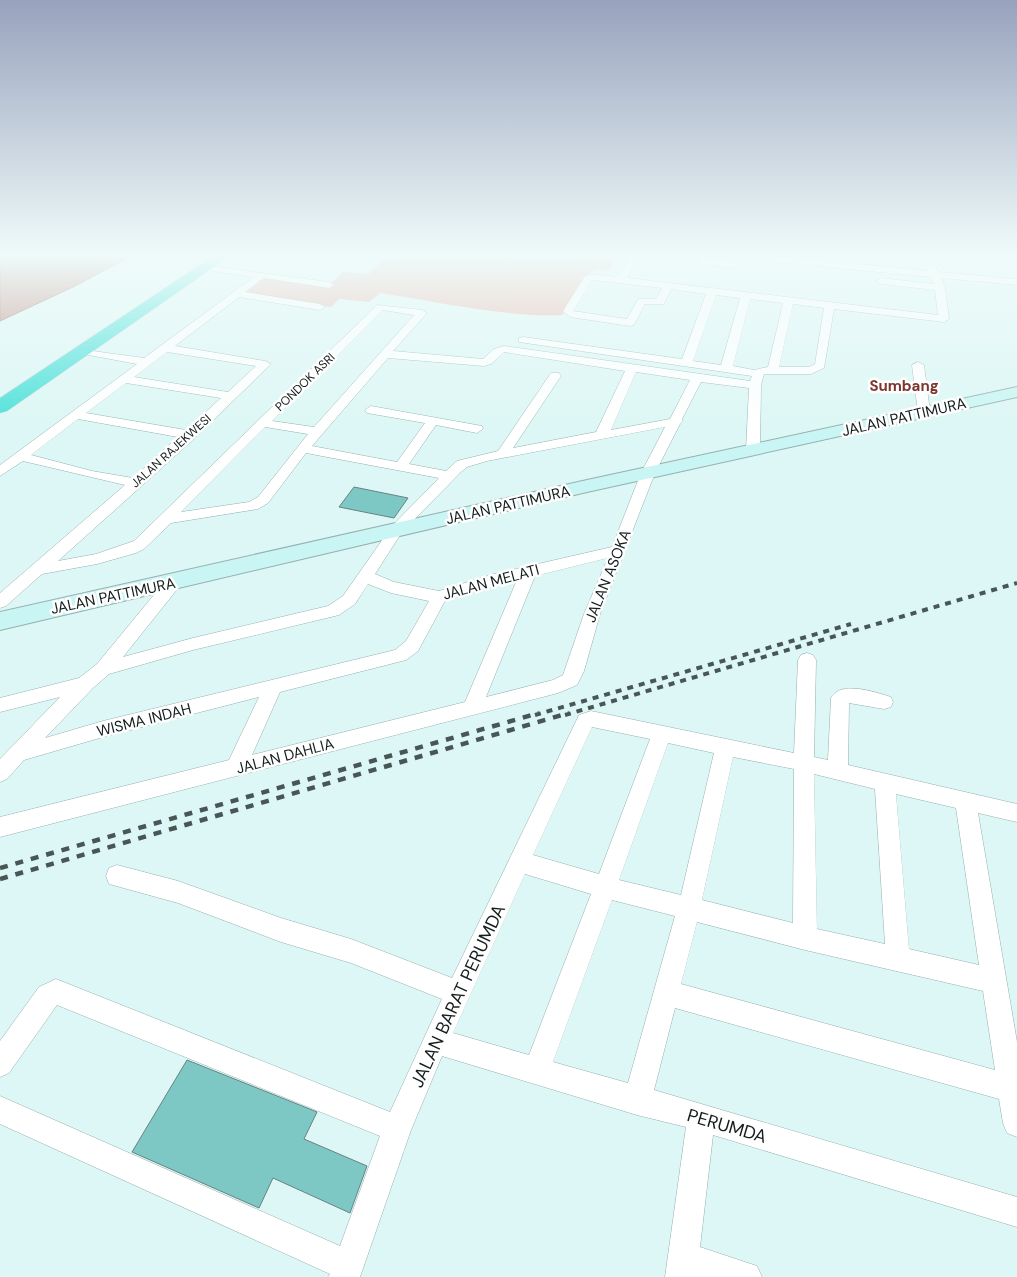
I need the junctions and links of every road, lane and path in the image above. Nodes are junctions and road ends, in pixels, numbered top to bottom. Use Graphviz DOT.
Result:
graph roads {
  1 [pos="139,313"];
  2 [pos="213,313"];
  3 [pos="374,313"];
  4 [pos="420,313"];
  5 [pos="569,313"];
  6 [pos="636,313"];
  7 [pos="704,313"];
  8 [pos="741,313"];
  9 [pos="786,313"];
  10 [pos="828,313"];
  11 [pos="887,313"];
  12 [pos="943,313"];
  13 [pos="503,337"];
  14 [pos="166,348"];
  15 [pos="82,351"];
  16 [pos="385,354"];
  17 [pos="147,362"];
  18 [pos="686,363"];
  19 [pos="918,364"];
  20 [pos="632,368"];
  21 [pos="726,369"];
  22 [pos="773,370"];
  23 [pos="555,376"];
  24 [pos="697,378"];
  25 [pos="124,379"];
  26 [pos="756,379"];
  27 [pos="1017,392"];
  28 [pos="231,396"];
  29 [pos="0,407"];
  30 [pos="370,410"];
  31 [pos="924,412"];
  32 [pos="76,415"];
  33 [pos="433,421"];
  34 [pos="676,421"];
  35 [pos="262,423"];
  36 [pos="477,429"];
  37 [pos="317,431"];
  38 [pos="602,434"];
  39 [pos="190,435"];
  40 [pos="304,448"];
  41 [pos="753,450"];
  42 [pos="502,454"];
  43 [pos="22,457"];
  44 [pos="400,466"];
  45 [pos="0,472"];
  46 [pos="648,473"];
  47 [pos="449,476"];
  48 [pos="136,483"];
  49 [pos="166,519"];
  50 [pos="397,530"];
  51 [pos="617,551"];
  52 [pos="36,570"];
  53 [pos="528,572"];
  54 [pos="366,577"];
  55 [pos="173,582"];
  56 [pos="439,597"];
  57 [pos="0,602"];
  58 [pos="0,620"];
  59 [pos="807,660"];
  60 [pos="103,669"];
  61 [pos="570,680"];
  62 [pos="86,684"];
  63 [pos="273,688"];
  64 [pos="884,702"];
  65 [pos="0,705"];
  66 [pos="473,706"];
  67 [pos="662,734"];
  68 [pos="725,746"];
  69 [pos="17,754"];
  70 [pos="804,763"];
  71 [pos="235,769"];
  72 [pos="838,771"];
  73 [pos="0,773"];
  74 [pos="884,782"];
  75 [pos="965,801"];
  76 [pos="1017,813"];
  77 [pos="0,827"];
  78 [pos="520,862"];
  79 [pos="117,876"];
  80 [pos="605,888"];
  81 [pos="689,909"];
  82 [pos="805,938"];
  83 [pos="898,959"];
  84 [pos="993,981"];
  85 [pos="458,993"];
  86 [pos="667,993"];
  87 [pos="436,1041"];
  88 [pos="0,1064"];
  89 [pos="537,1070"];
  90 [pos="1014,1090"];
  91 [pos="637,1100"];
  92 [pos="0,1110"];
  93 [pos="701,1119"];
  94 [pos="1017,1124"];
  95 [pos="398,1129"];
  96 [pos="1017,1212"];
  97 [pos="683,1267"];
  98 [pos="346,1272"];
  99 [pos="746,1277"];
  1 -- 15 [label="highway"];
  2 -- 14 [label="street"];
  3 -- 35 [label="street, PONDOK ASRI"];
  4 -- 16 [label="street, PONDOK ASRI"];
  5 -- 6 [label="street"];
  7 -- 18 [label="street"];
  8 -- 21 [label="street"];
  9 -- 22 [label="street"];
  10 -- 22 [label="street"];
  11 -- 12 [label="street"];
  13 -- 18 [label="street"];
  14 -- 17 [label="street"];
  14 -- 28 [label="street, JALAN RAJEKWESI"];
  15 -- 17 [label="street"];
  15 -- 29 [label="highway"];
  16 -- 20 [label="street"];
  16 -- 37 [label="street, PONDOK ASRI"];
  17 -- 25 [label="street"];
  18 -- 21 [label="street"];
  19 -- 31 [label="street"];
  20 -- 24 [label="street"];
  20 -- 38 [label="street"];
  21 -- 26 [label="street"];
  22 -- 26 [label="street"];
  23 -- 42 [label="street"];
  24 -- 26 [label="street"];
  24 -- 34 [label="street, JALAN ASOKA"];
  25 -- 28 [label="street"];
  25 -- 32 [label="street"];
  26 -- 41 [label="street"];
  27 -- 31 [label="street, JALAN PATTIMURA"];
  28 -- 39 [label="street, JALAN RAJEKWESI"];
  30 -- 33 [label="street"];
  31 -- 41 [label="street, JALAN PATTIMURA"];
  32 -- 39 [label="street"];
  32 -- 43 [label="street"];
  33 -- 36 [label="street"];
  33 -- 44 [label="street"];
  34 -- 38 [label="street"];
  34 -- 46 [label="street, JALAN ASOKA"];
  35 -- 37 [label="street, PONDOK ASRI"];
  35 -- 49 [label="street"];
  37 -- 40 [label="street, PONDOK ASRI"];
  38 -- 42 [label="street"];
  39 -- 48 [label="street, JALAN RAJEKWESI"];
  40 -- 44 [label="street"];
  40 -- 49 [label="street, PONDOK ASRI"];
  41 -- 46 [label="street, JALAN PATTIMURA"];
  42 -- 47 [label="street"];
  43 -- 45 [label="street"];
  43 -- 48 [label="street"];
  44 -- 47 [label="street"];
  46 -- 50 [label="street, JALAN PATTIMURA"];
  46 -- 51 [label="street, JALAN ASOKA"];
  47 -- 50 [label="street"];
  48 -- 52 [label="street, JALAN RAJEKWESI"];
  49 -- 52 [label="street"];
  50 -- 54 [label="street"];
  50 -- 55 [label="street, JALAN PATTIMURA"];
  51 -- 53 [label="street, JALAN MELATI"];
  51 -- 61 [label="street, JALAN ASOKA"];
  52 -- 57 [label="street, JALAN RAJEKWESI"];
  53 -- 56 [label="street, JALAN MELATI"];
  53 -- 66 [label="street"];
  54 -- 56 [label="street, JALAN MELATI"];
  54 -- 60 [label="street"];
  55 -- 58 [label="street, JALAN PATTIMURA"];
  55 -- 60 [label="street"];
  56 -- 63 [label="street, WISMA INDAH"];
  59 -- 70 [label="street"];
  60 -- 62 [label="street"];
  61 -- 66 [label="street, JALAN DAHLIA"];
  62 -- 65 [label="street"];
  62 -- 69 [label="street"];
  63 -- 69 [label="street, WISMA INDAH"];
  63 -- 71 [label="street"];
  64 -- 72 [label="street"];
  66 -- 71 [label="street, JALAN DAHLIA"];
  67 -- 68 [label="street"];
  67 -- 78 [label="street, JALAN BARAT PERUMDA"];
  67 -- 80 [label="street"];
  68 -- 70 [label="street"];
  68 -- 81 [label="street"];
  69 -- 73 [label="street"];
  70 -- 72 [label="street"];
  70 -- 82 [label="street"];
  71 -- 77 [label="street, JALAN DAHLIA"];
  72 -- 74 [label="street"];
  74 -- 75 [label="street"];
  74 -- 83 [label="street"];
  75 -- 76 [label="street"];
  75 -- 84 [label="street"];
  78 -- 80 [label="street"];
  78 -- 85 [label="street, JALAN BARAT PERUMDA"];
  79 -- 85 [label="street"];
  80 -- 81 [label="street"];
  80 -- 89 [label="street"];
  81 -- 82 [label="street"];
  81 -- 86 [label="street"];
  82 -- 83 [label="street"];
  83 -- 84 [label="street"];
  84 -- 90 [label="street"];
  85 -- 87 [label="street, JALAN BARAT PERUMDA"];
  86 -- 90 [label="street"];
  86 -- 91 [label="street"];
  87 -- 89 [label="street, PERUMDA"];
  87 -- 95 [label="street, JALAN BARAT PERUMDA"];
  88 -- 95 [label="street"];
  89 -- 91 [label="street, PERUMDA"];
  90 -- 94 [label="street"];
  91 -- 93 [label="street, PERUMDA"];
  92 -- 98 [label="street"];
  93 -- 96 [label="street, PERUMDA"];
  93 -- 97 [label="street"];
  95 -- 98 [label="street, JALAN BARAT PERUMDA"];
  97 -- 99 [label="street"];
}
